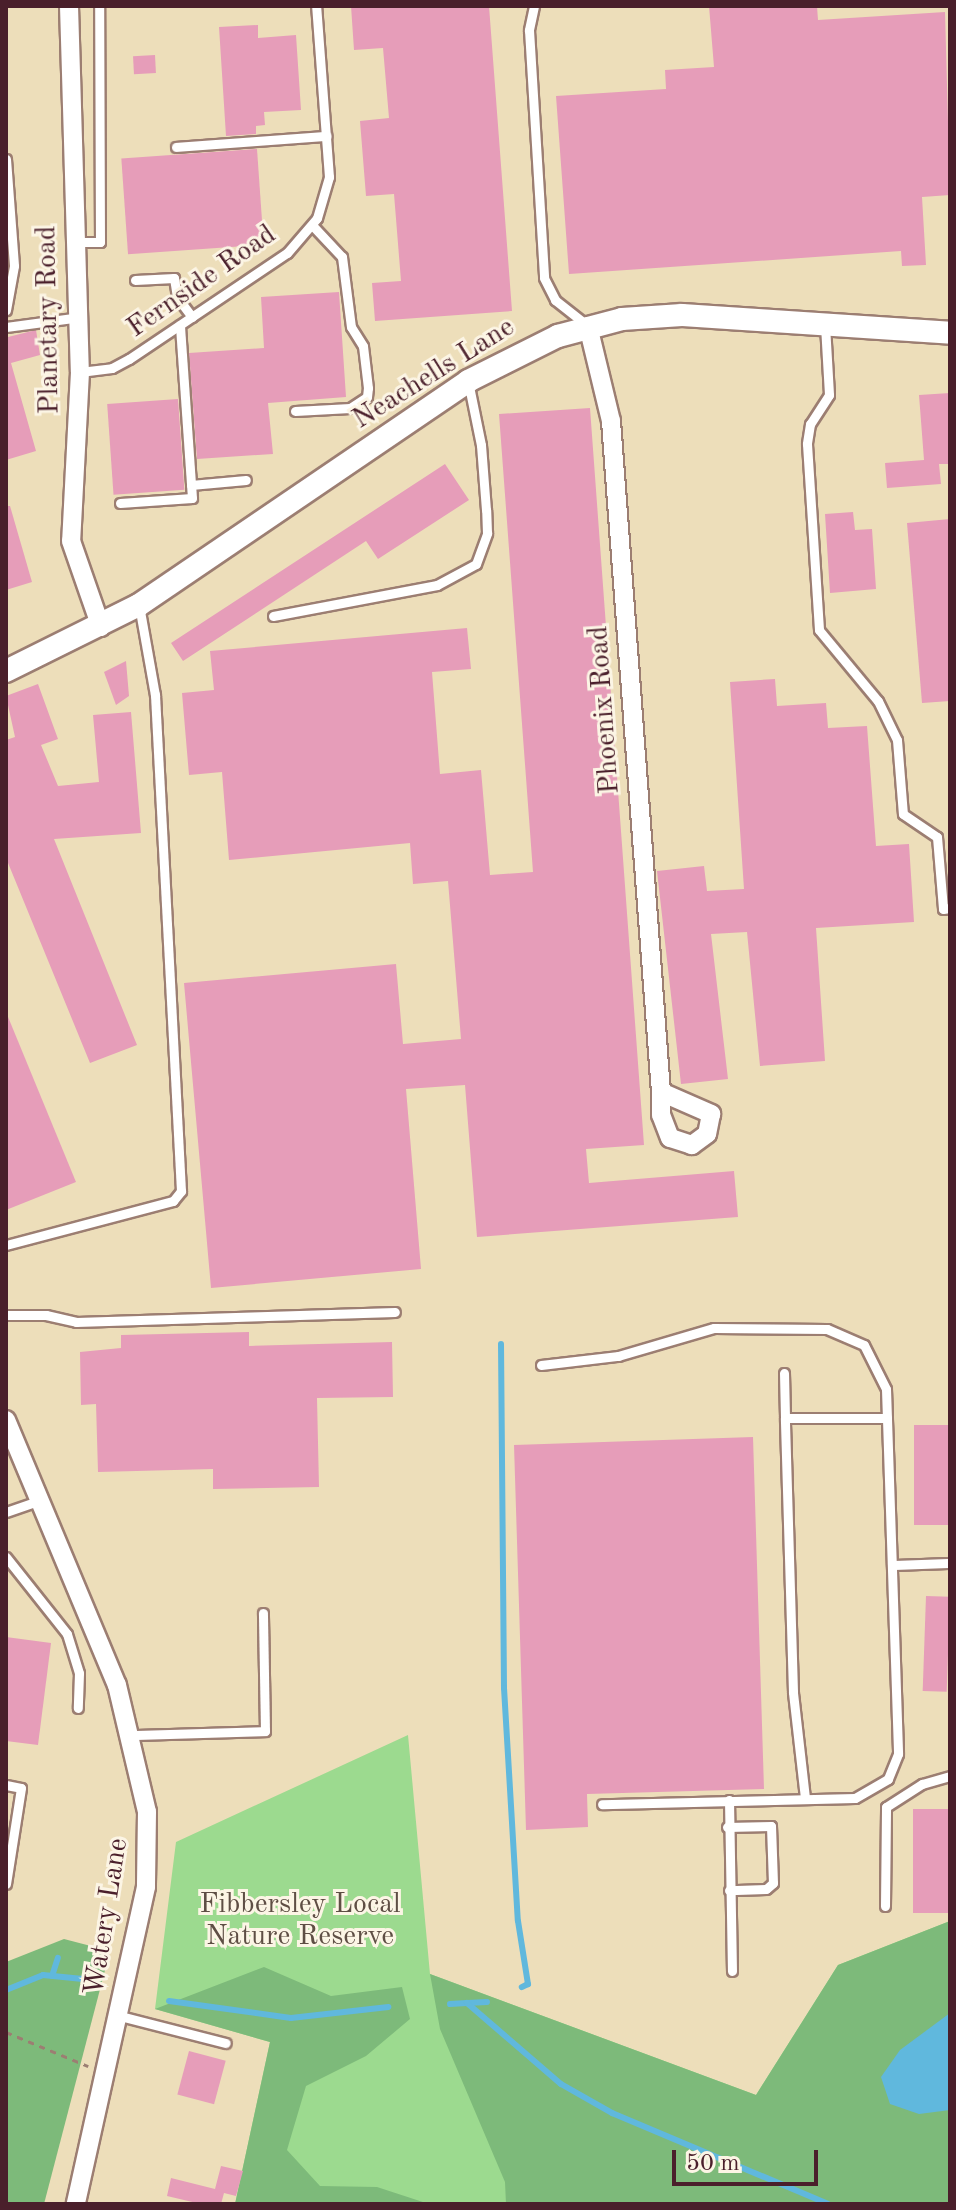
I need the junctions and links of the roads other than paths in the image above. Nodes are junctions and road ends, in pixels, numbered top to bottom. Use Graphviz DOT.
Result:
graph roads {
  1 [pos="69,6"];
  2 [pos="99,6"];
  3 [pos="316,6"];
  4 [pos="530,9"];
  5 [pos="327,136"];
  6 [pos="176,147"];
  7 [pos="6,159"];
  8 [pos="312,225"];
  9 [pos="77,242"];
  10 [pos="135,280"];
  11 [pos="6,310"];
  12 [pos="80,317"];
  13 [pos="192,317"];
  14 [pos="180,325"];
  15 [pos="825,325"];
  16 [pos="588,326"];
  17 [pos="6,327"];
  18 [pos="950,333"];
  19 [pos="80,372"];
  20 [pos="468,381"];
  21 [pos="295,411"];
  22 [pos="246,480"];
  23 [pos="191,485"];
  24 [pos="120,503"];
  25 [pos="139,605"];
  26 [pos="273,616"];
  27 [pos="101,627"];
  28 [pos="6,671"];
  29 [pos="950,908"];
  30 [pos="661,1092"];
  31 [pos="6,1245"];
  32 [pos="395,1312"];
  33 [pos="6,1315"];
  34 [pos="541,1365"];
  35 [pos="784,1373"];
  36 [pos="785,1418"];
  37 [pos="887,1418"];
  38 [pos="6,1420"];
  39 [pos="40,1500"];
  40 [pos="6,1512"];
  41 [pos="6,1557"];
  42 [pos="950,1563"];
  43 [pos="892,1565"];
  44 [pos="263,1613"];
  45 [pos="78,1708"];
  46 [pos="132,1735"];
  47 [pos="950,1776"];
  48 [pos="6,1785"];
  49 [pos="805,1798"];
  50 [pos="729,1800"];
  51 [pos="602,1804"];
  52 [pos="727,1827"];
  53 [pos="6,1884"];
  54 [pos="729,1890"];
  55 [pos="885,1906"];
  56 [pos="732,1971"];
  57 [pos="120,2016"];
  58 [pos="226,2043"];
  59 [pos="76,2204"];
  1 -- 9 [label="street, Planetary Road"];
  2 -- 9 [label="lane"];
  3 -- 5 [label="lane, Fernside Road"];
  4 -- 16 [label="lane"];
  5 -- 6 [label="lane"];
  5 -- 8 [label="lane, Fernside Road"];
  7 -- 11 [label="lane"];
  8 -- 13 [label="lane, Fernside Road"];
  8 -- 21 [label="lane"];
  9 -- 12 [label="street, Planetary Road"];
  10 -- 13 [label="lane"];
  12 -- 17 [label="lane"];
  12 -- 19 [label="street, Planetary Road"];
  13 -- 14 [label="lane, Fernside Road"];
  14 -- 19 [label="lane, Fernside Road"];
  14 -- 23 [label="lane"];
  15 -- 16 [label="street, Neachells Lane"];
  15 -- 18 [label="street, Neachells Lane"];
  15 -- 29 [label="lane"];
  16 -- 20 [label="street, Neachells Lane"];
  16 -- 30 [label="street, Phoenix Road"];
  19 -- 27 [label="street, Planetary Road"];
  20 -- 25 [label="street, Neachells Lane"];
  20 -- 26 [label="lane"];
  22 -- 23 [label="lane"];
  23 -- 24 [label="lane"];
  25 -- 27 [label="street, Neachells Lane"];
  25 -- 31 [label="lane"];
  27 -- 28 [label="street, Neachells Lane"];
  32 -- 33 [label="lane"];
  34 -- 37 [label="lane"];
  35 -- 36 [label="lane"];
  36 -- 37 [label="lane"];
  36 -- 49 [label="lane"];
  37 -- 43 [label="lane"];
  38 -- 39 [label="street, Watery Lane"];
  39 -- 40 [label="lane"];
  39 -- 46 [label="street, Watery Lane"];
  41 -- 45 [label="lane"];
  42 -- 43 [label="lane"];
  43 -- 49 [label="lane"];
  44 -- 46 [label="lane"];
  46 -- 57 [label="street, Watery Lane"];
  47 -- 55 [label="lane"];
  48 -- 53 [label="lane"];
  49 -- 50 [label="lane"];
  50 -- 51 [label="lane"];
  50 -- 52 [label="lane"];
  52 -- 54 [label="lane"];
  52 -- 54 [label="lane"];
  54 -- 56 [label="lane"];
  57 -- 58 [label="lane"];
  57 -- 59 [label="street, Watery Lane"];
}
